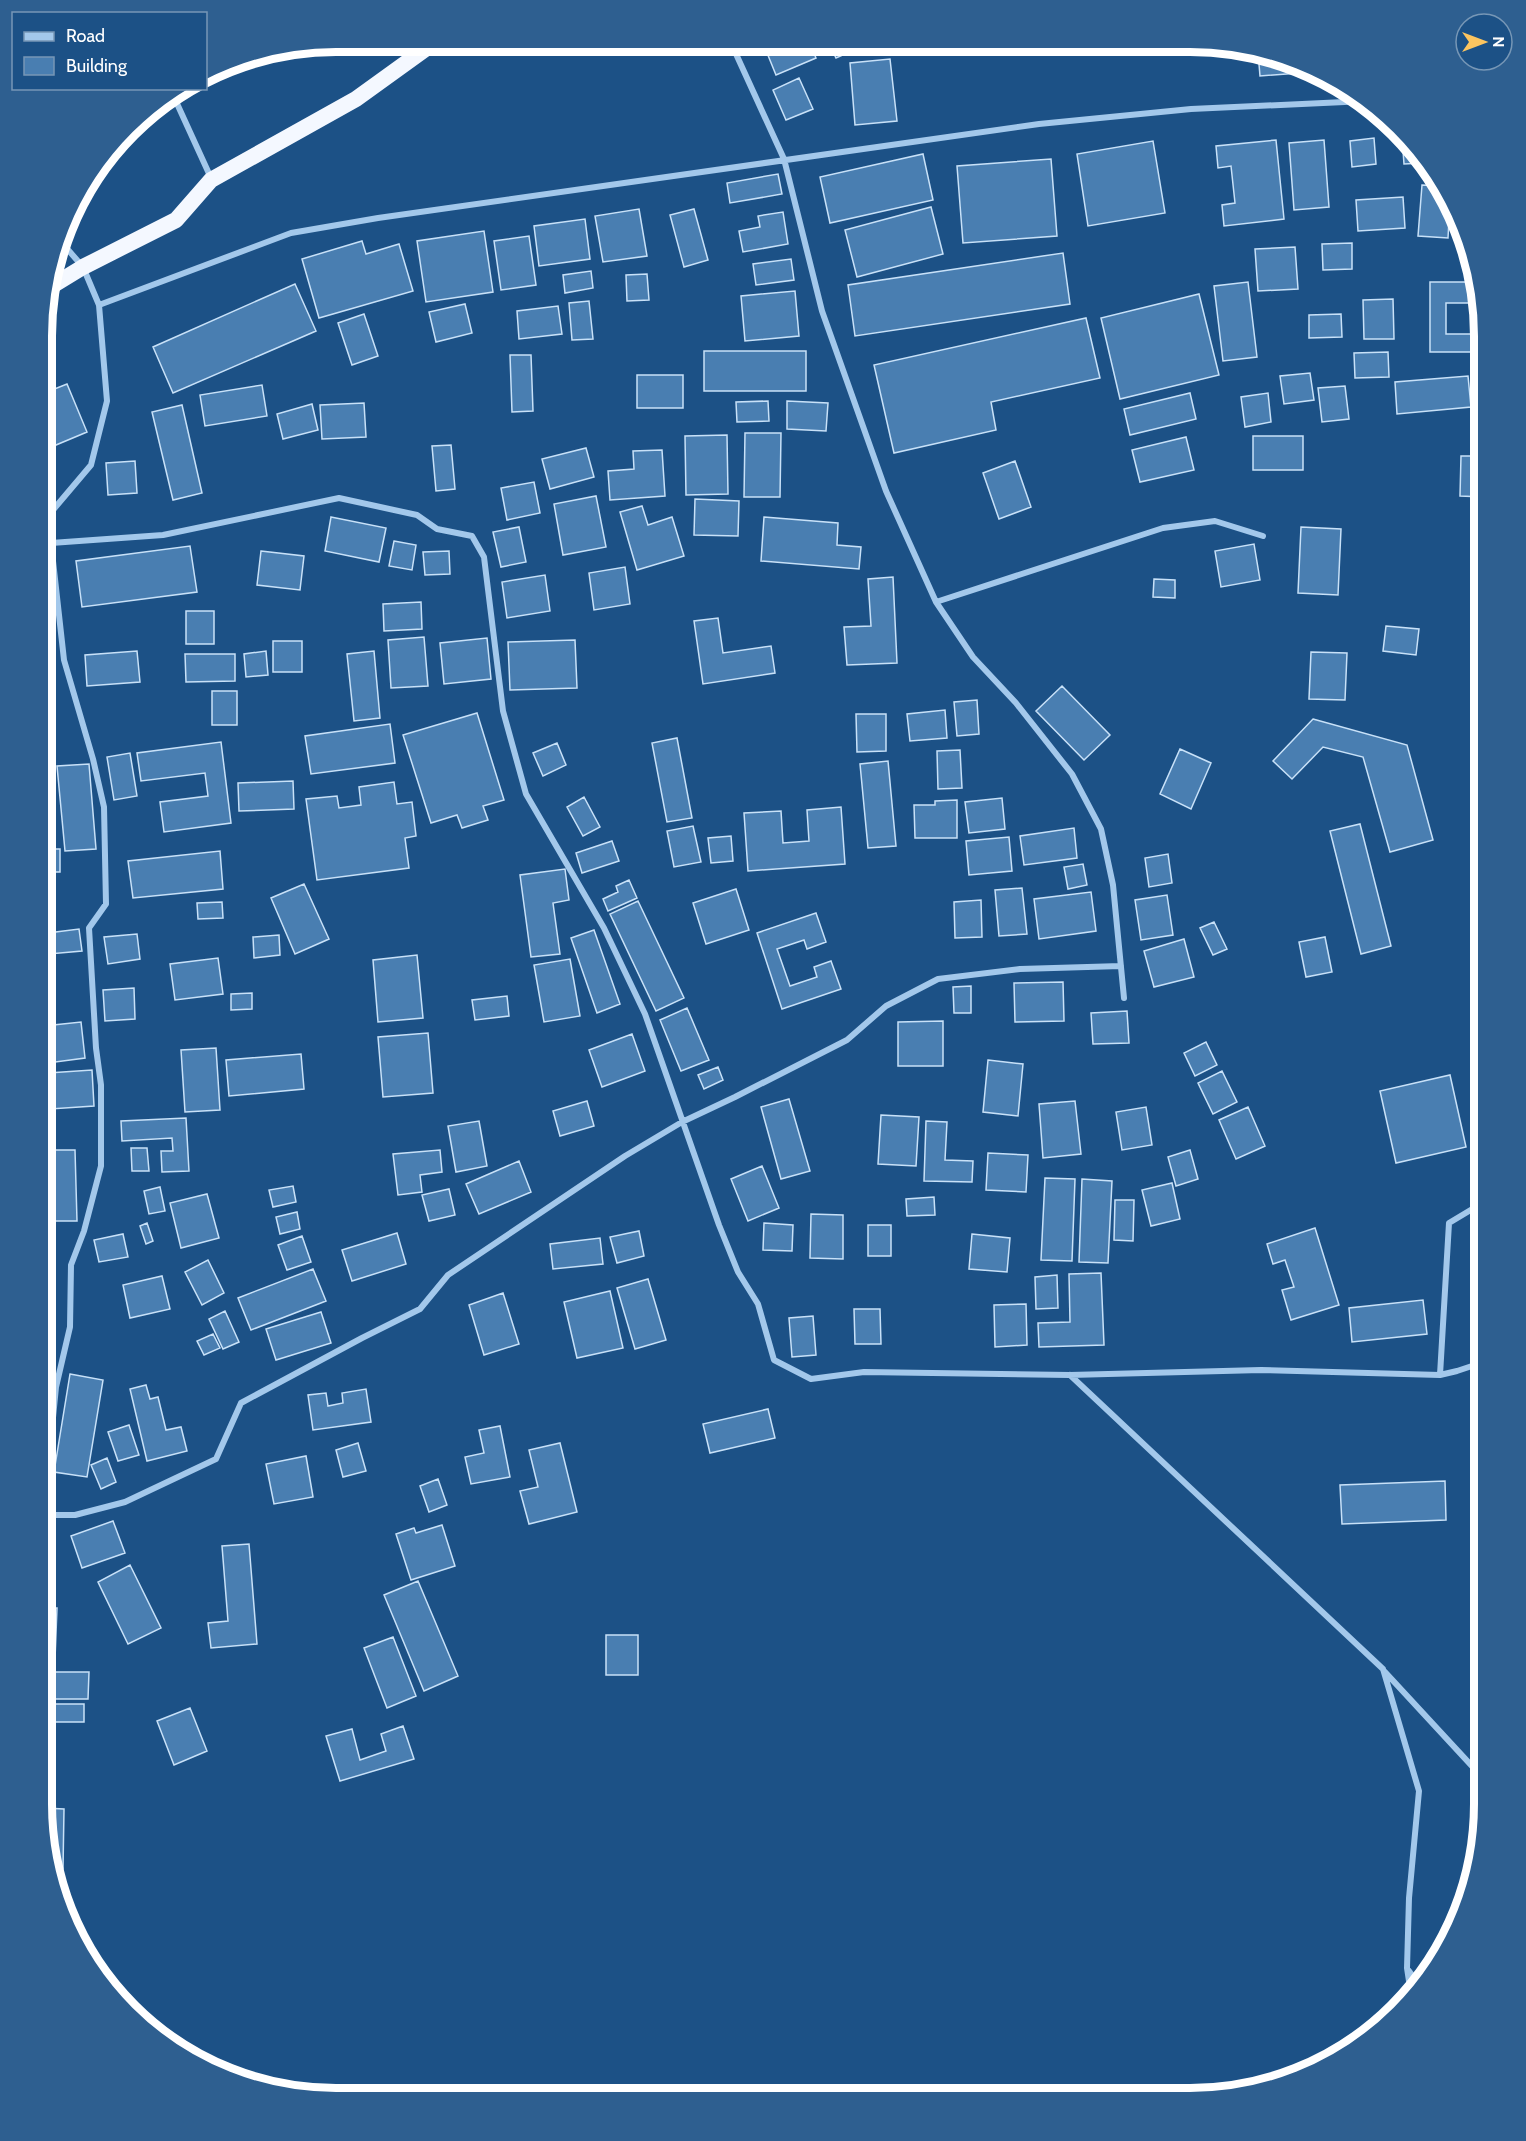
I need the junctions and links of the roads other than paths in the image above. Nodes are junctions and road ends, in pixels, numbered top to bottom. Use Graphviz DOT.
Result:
graph roads {
  1 [pos="421,52"];
  2 [pos="735,52"];
  3 [pos="176,102"];
  4 [pos="1349,102"];
  5 [pos="784,159"];
  6 [pos="211,180"];
  7 [pos="67,248"];
  8 [pos="83,267"];
  9 [pos="58,283"];
  10 [pos="99,305"];
  11 [pos="52,526"];
  12 [pos="1263,536"];
  13 [pos="52,543"];
  14 [pos="52,552"];
  15 [pos="936,602"];
  16 [pos="1121,966"];
  17 [pos="1124,998"];
  18 [pos="682,1122"];
  19 [pos="1474,1208"];
  20 [pos="1474,1365"];
  21 [pos="1070,1375"];
  22 [pos="1440,1375"];
  23 [pos="52,1428"];
  24 [pos="52,1515"];
  25 [pos="1383,1669"];
  26 [pos="1474,1768"];
  27 [pos="1407,1968"];
  28 [pos="1414,1978"];
  29 [pos="1409,1984"];
  1 -- 6 [label="highway"];
  2 -- 5 [label="street"];
  3 -- 6 [label="street"];
  4 -- 5 [label="street"];
  5 -- 10 [label="street"];
  5 -- 15 [label="street"];
  6 -- 8 [label="highway"];
  7 -- 8 [label="street"];
  8 -- 9 [label="highway"];
  8 -- 10 [label="street"];
  10 -- 11 [label="street"];
  12 -- 15 [label="street"];
  13 -- 18 [label="street"];
  14 -- 23 [label="street"];
  15 -- 16 [label="street"];
  16 -- 17 [label="street"];
  16 -- 18 [label="street"];
  18 -- 21 [label="street"];
  18 -- 24 [label="street"];
  19 -- 22 [label="street"];
  20 -- 22 [label="street"];
  21 -- 22 [label="street"];
  21 -- 25 [label="street"];
  25 -- 26 [label="street"];
  25 -- 27 [label="street"];
  27 -- 28 [label="street"];
  27 -- 29 [label="street"];
}
